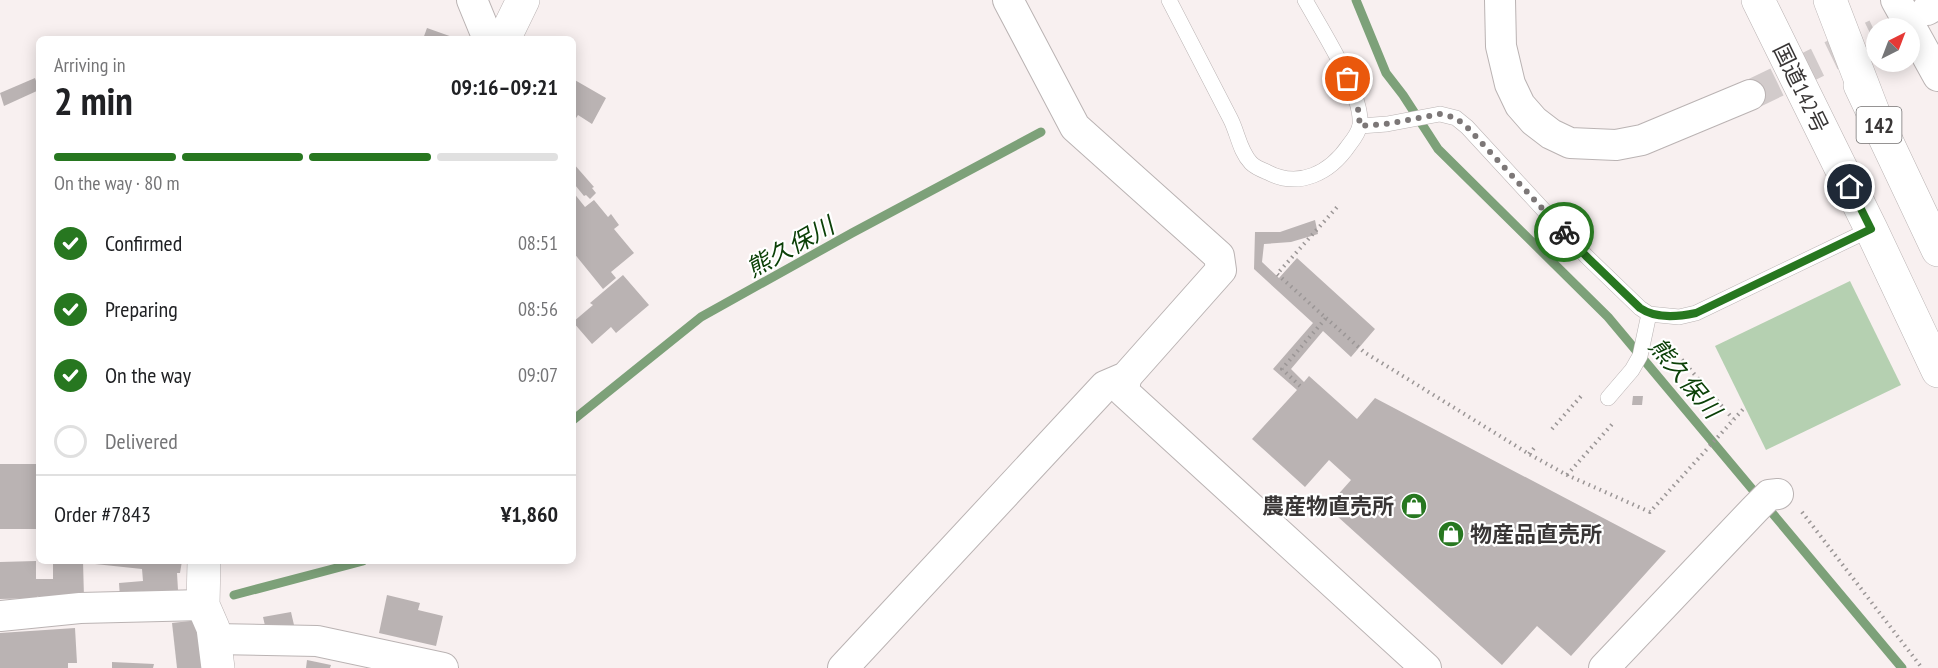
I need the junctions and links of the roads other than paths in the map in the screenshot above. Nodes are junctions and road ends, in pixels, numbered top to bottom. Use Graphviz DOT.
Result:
graph roads {
  1 [pos="472,0"];
  2 [pos="523,0"];
  3 [pos="1008,0"];
  4 [pos="1169,0"];
  5 [pos="1305,0"];
  6 [pos="1500,0"];
  7 [pos="1758,0"];
  8 [pos="1819,0"];
  9 [pos="1830,0"];
  10 [pos="1896,0"];
  11 [pos="487,36"];
  12 [pos="505,36"];
  13 [pos="1938,76"];
  14 [pos="1750,95"];
  15 [pos="1873,112"];
  16 [pos="1360,126"];
  17 [pos="1871,229"];
  18 [pos="1938,250"];
  19 [pos="1649,314"];
  20 [pos="1938,371"];
  21 [pos="1126,377"];
  22 [pos="1608,398"];
  23 [pos="1767,499"];
  24 [pos="204,564"];
  25 [pos="203,605"];
  26 [pos="0,616"];
  27 [pos="216,654"];
  28 [pos="443,668"];
  29 [pos="843,668"];
  30 [pos="1426,668"];
  31 [pos="1604,668"];
  1 -- 11 [label="street"];
  2 -- 12 [label="main road"];
  3 -- 21 [label="street"];
  4 -- 16 [label="lane"];
  5 -- 16 [label="lane"];
  6 -- 14 [label="street"];
  7 -- 17 [label="main road, 国道142号 / 142"];
  8 -- 15 [label="main road, 142"];
  9 -- 15 [label="main road"];
  10 -- 13 [label="street"];
  15 -- 18 [label="main road, 142"];
  16 -- 19 [label="lane"];
  17 -- 19 [label="lane"];
  17 -- 20 [label="main road, 国道142号 / 142"];
  19 -- 22 [label="lane"];
  21 -- 29 [label="street"];
  21 -- 30 [label="street"];
  23 -- 31 [label="street"];
  24 -- 25 [label="main road"];
  25 -- 26 [label="street"];
  25 -- 27 [label="main road"];
  27 -- 28 [label="street"];
}
